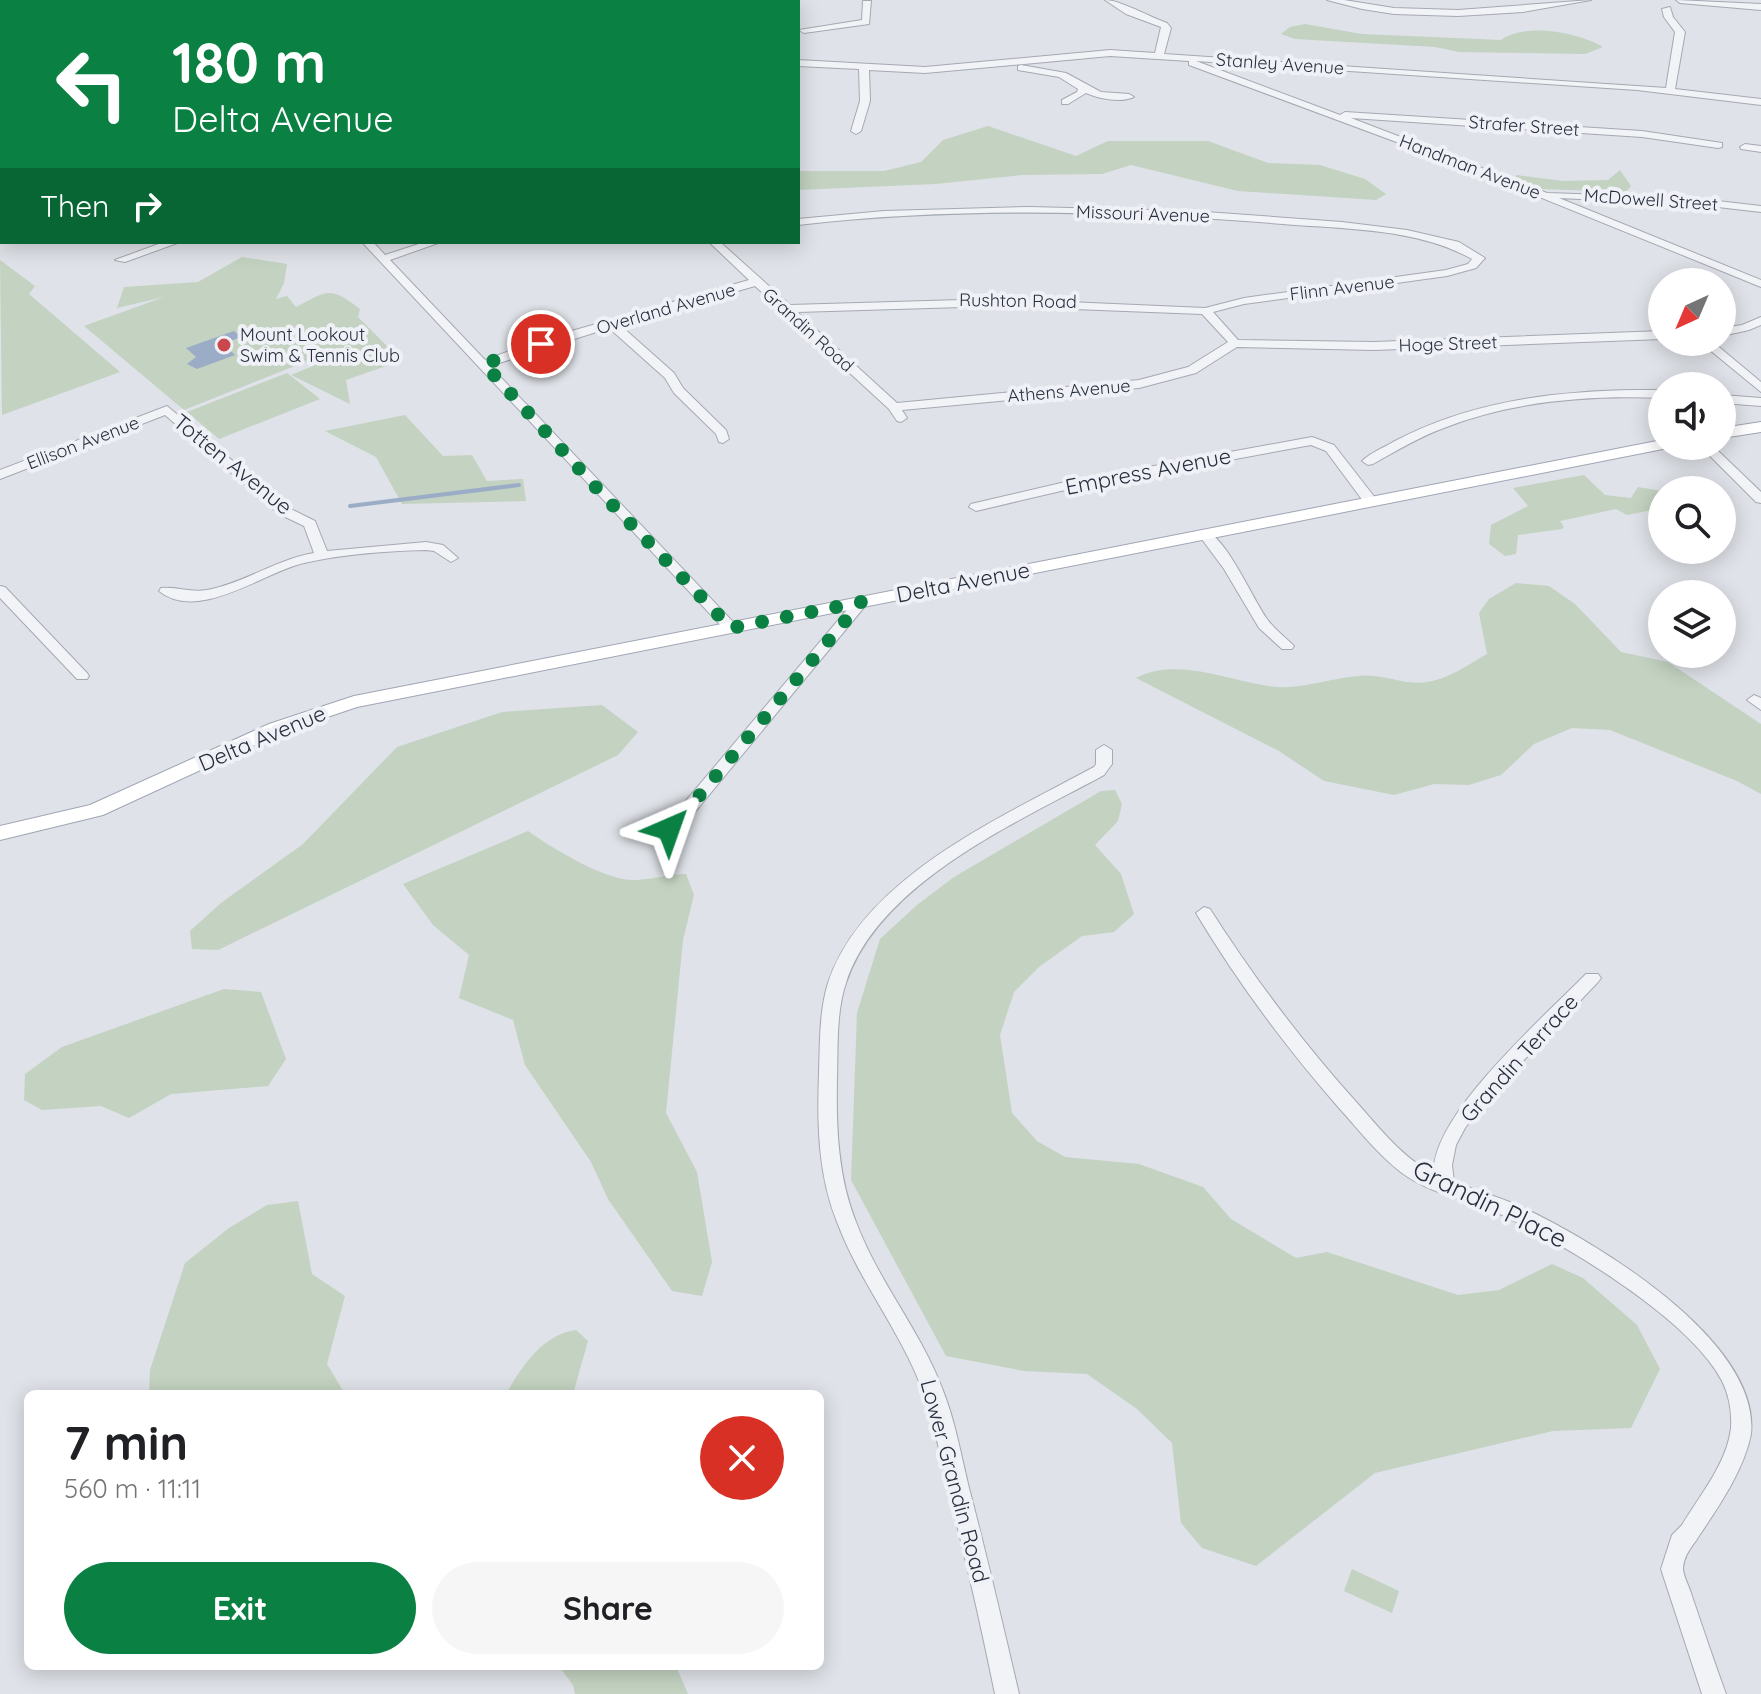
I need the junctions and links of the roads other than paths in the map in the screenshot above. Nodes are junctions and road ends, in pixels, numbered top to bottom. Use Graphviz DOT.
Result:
graph roads {
  1 [pos="1109,0"];
  2 [pos="1331,0"];
  3 [pos="1587,0"];
  4 [pos="1680,0"];
  5 [pos="867,1"];
  6 [pos="1761,7"];
  7 [pos="1667,9"];
  8 [pos="801,32"];
  9 [pos="1159,56"];
  10 [pos="1177,57"];
  11 [pos="1005,62"];
  12 [pos="800,63"];
  13 [pos="864,66"];
  14 [pos="1083,88"];
  15 [pos="1670,90"];
  16 [pos="1129,97"];
  17 [pos="1065,102"];
  18 [pos="1761,102"];
  19 [pos="1328,114"];
  20 [pos="856,131"];
  21 [pos="1718,145"];
  22 [pos="1745,147"];
  23 [pos="1761,149"];
  24 [pos="1540,193"];
  25 [pos="1761,209"];
  26 [pos="800,222"];
  27 [pos="169,244"];
  28 [pos="369,244"];
  29 [pos="430,244"];
  30 [pos="716,244"];
  31 [pos="383,259"];
  32 [pos="121,260"];
  33 [pos="1478,261"];
  34 [pos="756,282"];
  35 [pos="1761,284"];
  36 [pos="787,309"];
  37 [pos="1205,311"];
  38 [pos="1761,320"];
  39 [pos="613,325"];
  40 [pos="1736,330"];
  41 [pos="1648,336"];
  42 [pos="1235,343"];
  43 [pos="1723,356"];
  44 [pos="484,364"];
  45 [pos="1761,388"];
  46 [pos="1648,394"];
  47 [pos="1736,400"];
  48 [pos="1761,402"];
  49 [pos="167,410"];
  50 [pos="898,413"];
  51 [pos="1761,427"];
  52 [pos="1736,431"];
  53 [pos="723,439"];
  54 [pos="1648,448"];
  55 [pos="1721,460"];
  56 [pos="1368,461"];
  57 [pos="0,475"];
  58 [pos="1761,499"];
  59 [pos="1371,502"];
  60 [pos="976,507"];
  61 [pos="1205,534"];
  62 [pos="322,555"];
  63 [pos="451,558"];
  64 [pos="0,590"];
  65 [pos="166,591"];
  66 [pos="861,602"];
  67 [pos="18,608"];
  68 [pos="0,615"];
  69 [pos="731,628"];
  70 [pos="1287,646"];
  71 [pos="82,676"];
  72 [pos="1104,750"];
  73 [pos="0,833"];
  74 [pos="653,833"];
  75 [pos="1204,913"];
  76 [pos="1592,978"];
  77 [pos="1445,1187"];
  78 [pos="1007,1694"];
  79 [pos="1714,1694"];
  1 -- 9 [label="street"];
  2 -- 3 [label="street"];
  4 -- 6 [label="street"];
  5 -- 8 [label="street"];
  7 -- 15 [label="street"];
  9 -- 10 [label="street, Stanley Avenue"];
  9 -- 11 [label="street, Stanley Avenue"];
  10 -- 15 [label="street, Stanley Avenue"];
  10 -- 19 [label="street, Handman Avenue"];
  11 -- 13 [label="street, Stanley Avenue"];
  11 -- 14 [label="street"];
  12 -- 13 [label="street, Stanley Avenue"];
  13 -- 20 [label="street"];
  14 -- 16 [label="street"];
  14 -- 17 [label="street"];
  15 -- 18 [label="street, Stanley Avenue"];
  19 -- 21 [label="street, Strafer Street"];
  19 -- 24 [label="street, Handman Avenue"];
  22 -- 23 [label="street"];
  24 -- 25 [label="street, McDowell Street"];
  24 -- 35 [label="street, Handman Avenue"];
  26 -- 33 [label="street, Missouri Avenue"];
  27 -- 32 [label="street"];
  28 -- 31 [label="street"];
  29 -- 31 [label="street"];
  30 -- 34 [label="street, Grandin Road"];
  31 -- 44 [label="street"];
  33 -- 37 [label="street, Flinn Avenue"];
  34 -- 36 [label="street, Grandin Road"];
  34 -- 39 [label="street, Overland Avenue"];
  36 -- 37 [label="street, Rushton Road"];
  36 -- 50 [label="street, Grandin Road"];
  37 -- 42 [label="street"];
  38 -- 40 [label="street"];
  39 -- 44 [label="street, Overland Avenue"];
  39 -- 53 [label="street"];
  41 -- 42 [label="street, Hoge Street"];
  42 -- 50 [label="street, Athens Avenue"];
  43 -- 45 [label="street"];
  44 -- 69 [label="street"];
  46 -- 56 [label="street"];
  47 -- 48 [label="street"];
  49 -- 57 [label="street, Ellison Avenue"];
  49 -- 62 [label="street, Totten Avenue"];
  51 -- 52 [label="main road"];
  54 -- 59 [label="main road, Delta Avenue"];
  55 -- 58 [label="street"];
  59 -- 60 [label="street, Empress Avenue"];
  59 -- 61 [label="main road, Delta Avenue"];
  61 -- 66 [label="main road, Delta Avenue"];
  61 -- 70 [label="street"];
  62 -- 63 [label="street"];
  62 -- 65 [label="street"];
  64 -- 67 [label="street"];
  66 -- 69 [label="main road, Delta Avenue"];
  66 -- 74 [label="street"];
  67 -- 68 [label="street"];
  67 -- 71 [label="street"];
  69 -- 73 [label="main road, Delta Avenue"];
  72 -- 78 [label="street, Lower Grandin Road"];
  75 -- 77 [label="street, Grandin Place"];
  76 -- 77 [label="street, Grandin Terrace"];
  77 -- 79 [label="street, Grandin Place"];
}
